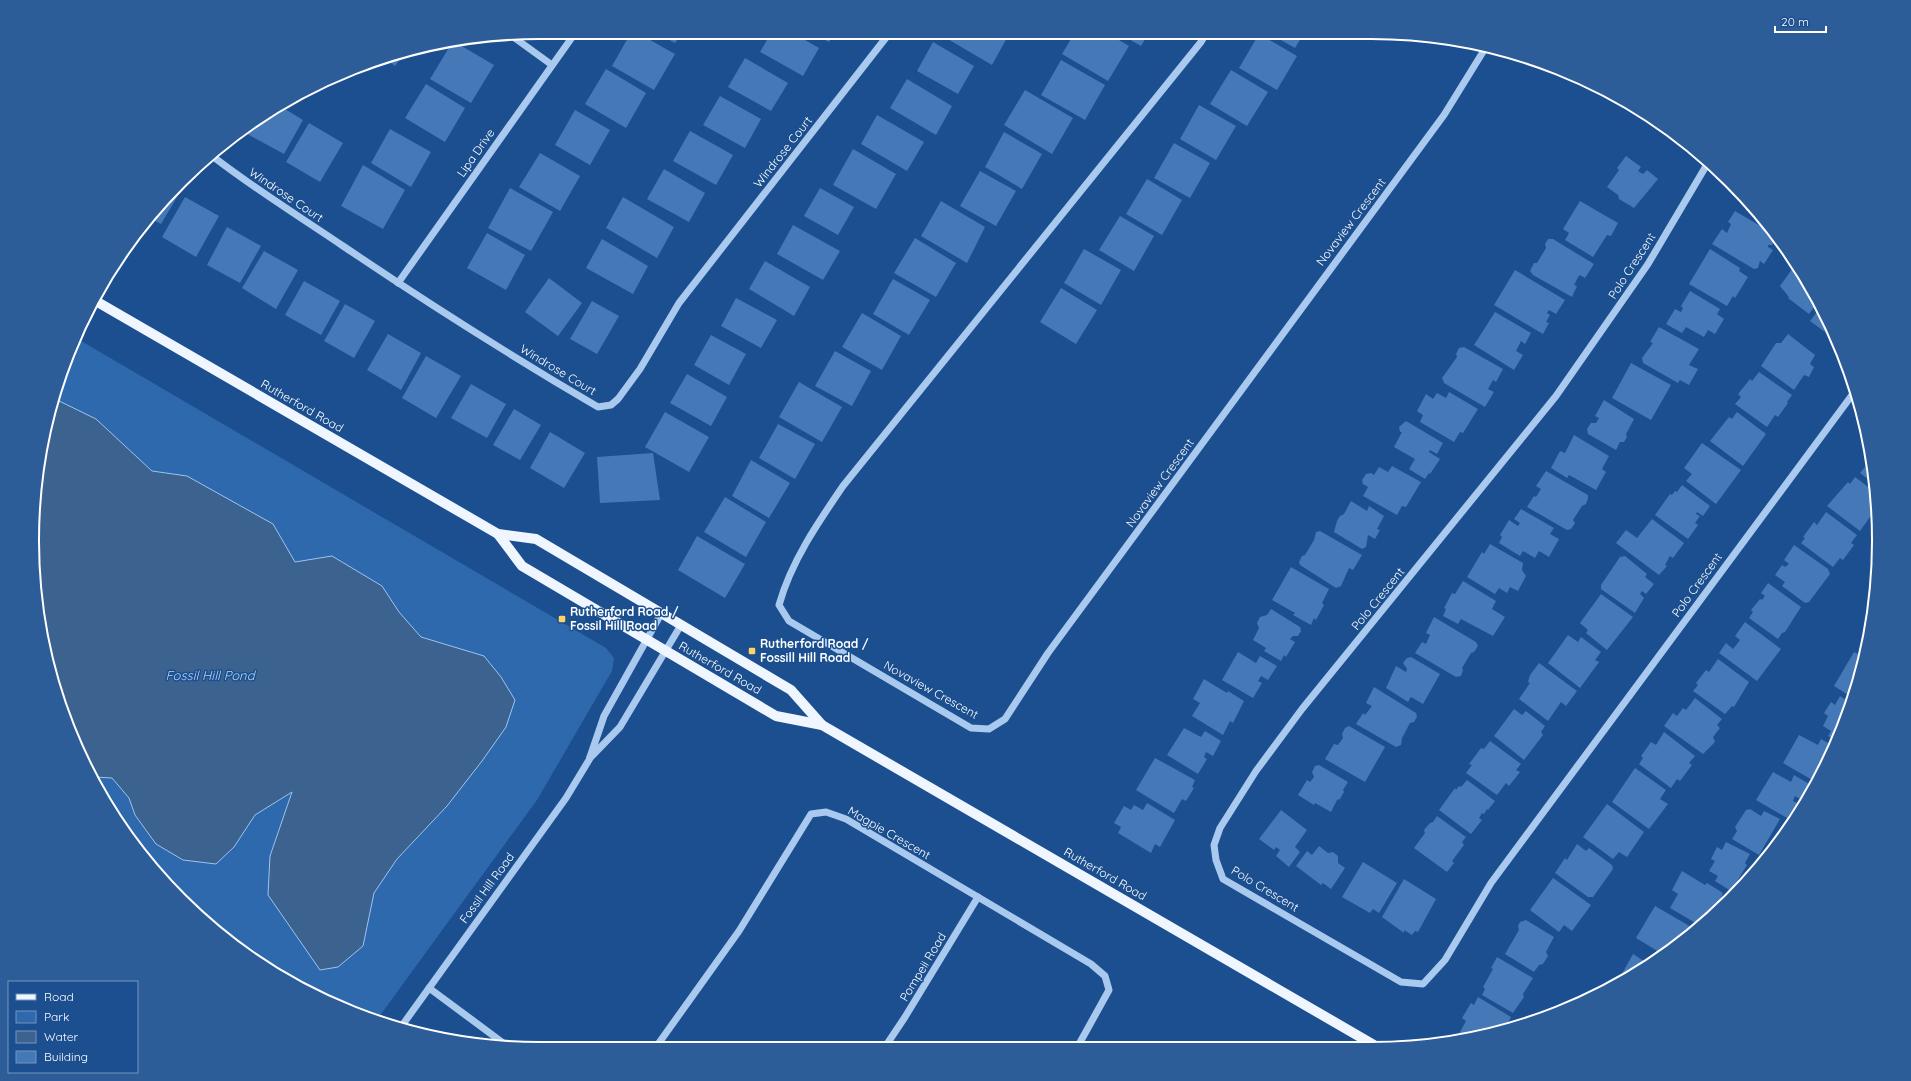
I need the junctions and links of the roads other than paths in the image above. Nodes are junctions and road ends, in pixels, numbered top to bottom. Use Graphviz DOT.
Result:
graph roads {
  1 [pos="571,39"];
  2 [pos="885,39"];
  3 [pos="1203,39"];
  4 [pos="517,40"];
  5 [pos="1483,52"];
  6 [pos="552,65"];
  7 [pos="216,159"];
  8 [pos="1705,167"];
  9 [pos="398,283"];
  10 [pos="99,303"];
  11 [pos="1851,397"];
  12 [pos="498,534"];
  13 [pos="661,614"];
  14 [pos="681,625"];
  15 [pos="646,640"];
  16 [pos="665,651"];
  17 [pos="822,725"];
  18 [pos="589,760"];
  19 [pos="978,897"];
  20 [pos="429,988"];
  21 [pos="403,1023"];
  22 [pos="500,1040"];
  23 [pos="660,1042"];
  24 [pos="888,1042"];
  25 [pos="1080,1042"];
  26 [pos="1369,1042"];
  1 -- 6 [label="street, Lipa Drive"];
  2 -- 9 [label="street, Windrose Court"];
  3 -- 5 [label="street, Novaview Crescent"];
  4 -- 6 [label="street"];
  6 -- 9 [label="street, Lipa Drive"];
  7 -- 9 [label="street, Windrose Court"];
  8 -- 11 [label="street, Polo Crescent"];
  10 -- 12 [label="main road, Rutherford Road"];
  12 -- 13 [label="main road, Rutherford Road"];
  12 -- 15 [label="main road, Rutherford Road"];
  13 -- 14 [label="main road, Rutherford Road"];
  13 -- 15 [label="street, Fossil Hill Road"];
  14 -- 16 [label="street, Fossil Hill Road"];
  14 -- 17 [label="main road, Rutherford Road"];
  15 -- 16 [label="main road, Rutherford Road"];
  15 -- 18 [label="street, Fossil Hill Road"];
  16 -- 17 [label="main road, Rutherford Road"];
  16 -- 18 [label="street, Fossil Hill Road"];
  17 -- 26 [label="main road, Rutherford Road"];
  18 -- 20 [label="street, Fossil Hill Road"];
  19 -- 23 [label="street, Magpie Crescent"];
  19 -- 24 [label="street, Pompeii Road"];
  19 -- 25 [label="street, Magpie Crescent"];
  20 -- 21 [label="street, Fossil Hill Road"];
  20 -- 22 [label="street"];
}
